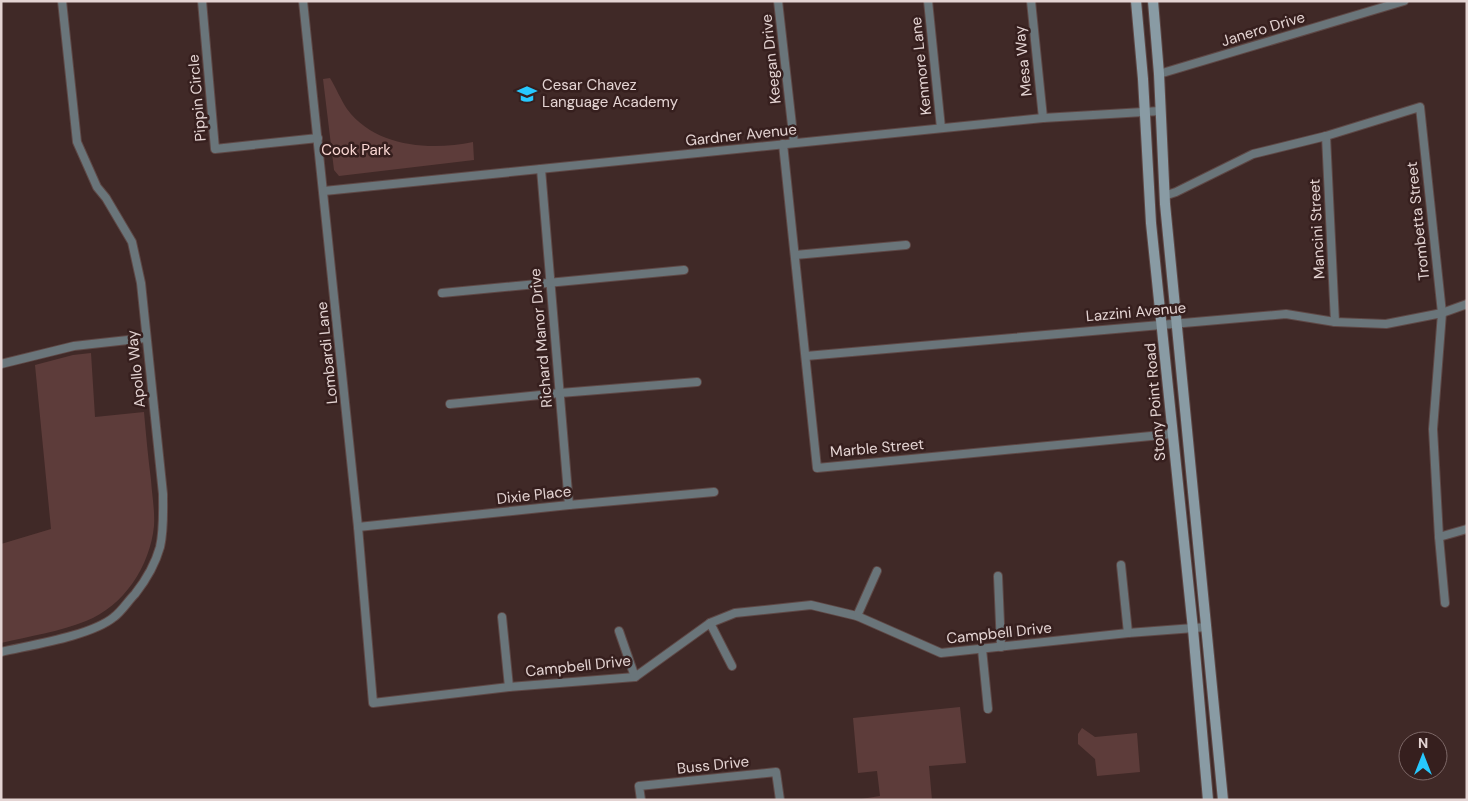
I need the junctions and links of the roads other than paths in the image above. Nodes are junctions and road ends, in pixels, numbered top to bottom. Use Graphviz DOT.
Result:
graph roads {
  1 [pos="62,1"];
  2 [pos="202,1"];
  3 [pos="303,1"];
  4 [pos="778,1"];
  5 [pos="928,1"];
  6 [pos="1031,1"];
  7 [pos="1136,1"];
  8 [pos="1152,1"];
  9 [pos="1404,1"];
  10 [pos="1159,74"];
  11 [pos="1160,111"];
  12 [pos="1146,112"];
  13 [pos="1043,118"];
  14 [pos="941,128"];
  15 [pos="1326,136"];
  16 [pos="318,138"];
  17 [pos="783,144"];
  18 [pos="794,144"];
  19 [pos="541,169"];
  20 [pos="324,191"];
  21 [pos="1164,196"];
  22 [pos="906,245"];
  23 [pos="795,255"];
  24 [pos="684,270"];
  25 [pos="550,284"];
  26 [pos="442,293"];
  27 [pos="1467,304"];
  28 [pos="1442,313"];
  29 [pos="1176,322"];
  30 [pos="1335,322"];
  31 [pos="1162,324"];
  32 [pos="146,338"];
  33 [pos="806,356"];
  34 [pos="1,364"];
  35 [pos="697,382"];
  36 [pos="560,393"];
  37 [pos="450,404"];
  38 [pos="1172,434"];
  39 [pos="714,492"];
  40 [pos="569,505"];
  41 [pos="358,527"];
  42 [pos="1467,529"];
  43 [pos="1439,537"];
  44 [pos="1121,565"];
  45 [pos="876,571"];
  46 [pos="998,576"];
  47 [pos="1445,603"];
  48 [pos="858,616"];
  49 [pos="502,617"];
  50 [pos="710,623"];
  51 [pos="1207,627"];
  52 [pos="1193,629"];
  53 [pos="618,631"];
  54 [pos="1128,634"];
  55 [pos="1001,647"];
  56 [pos="982,649"];
  57 [pos="1,652"];
  58 [pos="732,666"];
  59 [pos="635,677"];
  60 [pos="509,687"];
  61 [pos="374,703"];
  62 [pos="988,709"];
  63 [pos="641,800"];
  64 [pos="780,800"];
  65 [pos="1208,800"];
  66 [pos="1223,800"];
  1 -- 32 [label="street, Apollo Way"];
  2 -- 16 [label="street, Pippin Circle"];
  3 -- 16 [label="street, Lombardi Lane"];
  4 -- 18 [label="street, Keegan Drive"];
  5 -- 14 [label="street, Kenmore Lane"];
  6 -- 13 [label="street, Mesa Way"];
  7 -- 12 [label="main road, Stony Point Road"];
  8 -- 10 [label="main road, Stony Point Road"];
  9 -- 10 [label="street, Janero Drive"];
  10 -- 11 [label="main road, Stony Point Road"];
  11 -- 12 [label="street, Gardner Avenue"];
  11 -- 21 [label="main road, Stony Point Road"];
  12 -- 13 [label="street, Gardner Avenue"];
  12 -- 31 [label="main road, Stony Point Road"];
  13 -- 14 [label="street, Gardner Avenue"];
  14 -- 18 [label="street, Gardner Avenue"];
  15 -- 21 [label="street, Trombetta Street"];
  15 -- 28 [label="street, Trombetta Street"];
  15 -- 30 [label="street, Mancini Street"];
  16 -- 20 [label="street, Lombardi Lane"];
  17 -- 18 [label="street, Gardner Avenue"];
  17 -- 19 [label="street, Gardner Avenue"];
  17 -- 23 [label="street, Marble Street"];
  19 -- 20 [label="street, Gardner Avenue"];
  19 -- 25 [label="street, Richard Manor Drive"];
  20 -- 41 [label="street, Lombardi Lane"];
  21 -- 29 [label="main road, Stony Point Road"];
  22 -- 23 [label="street"];
  23 -- 33 [label="street, Marble Street"];
  24 -- 25 [label="street"];
  25 -- 26 [label="street"];
  25 -- 36 [label="street, Richard Manor Drive"];
  27 -- 28 [label="street, Lazzini Avenue"];
  28 -- 30 [label="street, Lazzini Avenue"];
  28 -- 43 [label="street, Trombetta Street"];
  29 -- 30 [label="street, Lazzini Avenue"];
  29 -- 31 [label="street, Lazzini Avenue"];
  29 -- 51 [label="main road, Stony Point Road"];
  31 -- 33 [label="street, Lazzini Avenue"];
  31 -- 38 [label="main road, Stony Point Road"];
  32 -- 34 [label="street"];
  32 -- 57 [label="street, Apollo Way"];
  33 -- 38 [label="street, Marble Street"];
  35 -- 36 [label="street"];
  36 -- 37 [label="street"];
  36 -- 40 [label="street, Richard Manor Drive"];
  38 -- 52 [label="main road, Stony Point Road"];
  39 -- 40 [label="street, Dixie Place"];
  40 -- 41 [label="street, Dixie Place"];
  41 -- 61 [label="street, Lombardi Lane"];
  42 -- 43 [label="street"];
  43 -- 47 [label="street, Trombetta Street"];
  44 -- 54 [label="street"];
  45 -- 48 [label="street"];
  46 -- 55 [label="street"];
  48 -- 50 [label="street, Campbell Drive"];
  48 -- 56 [label="street, Campbell Drive"];
  49 -- 60 [label="street"];
  50 -- 58 [label="street"];
  50 -- 59 [label="street, Campbell Drive"];
  51 -- 52 [label="street, Campbell Drive"];
  51 -- 66 [label="main road, Stony Point Road"];
  52 -- 54 [label="street, Campbell Drive"];
  52 -- 65 [label="main road, Stony Point Road"];
  53 -- 59 [label="street"];
  54 -- 55 [label="street, Campbell Drive"];
  55 -- 56 [label="street, Campbell Drive"];
  56 -- 62 [label="street"];
  59 -- 60 [label="street, Campbell Drive"];
  60 -- 61 [label="street, Campbell Drive"];
  63 -- 64 [label="street, Buss Drive"];
}
